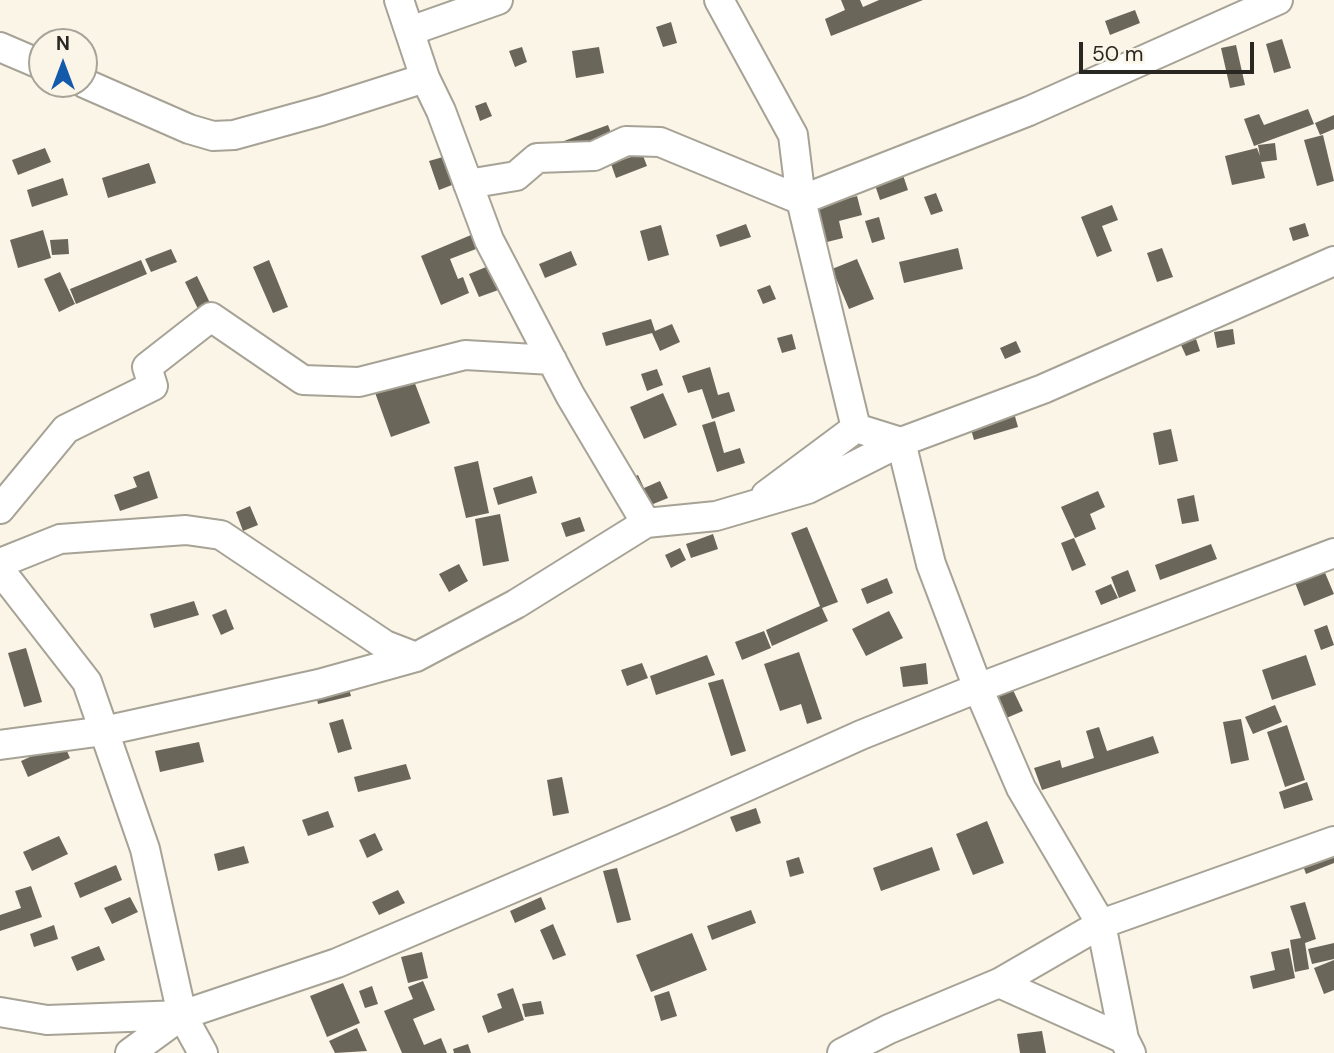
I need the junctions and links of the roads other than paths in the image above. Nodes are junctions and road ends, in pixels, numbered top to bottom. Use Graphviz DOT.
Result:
graph roads {
  1 [pos="399,0"];
  2 [pos="498,0"];
  3 [pos="719,0"];
  4 [pos="1278,0"];
  5 [pos="410,31"];
  6 [pos="0,47"];
  7 [pos="28,59"];
  8 [pos="425,78"];
  9 [pos="98,89"];
  10 [pos="468,184"];
  11 [pos="801,200"];
  12 [pos="1334,261"];
  13 [pos="552,360"];
  14 [pos="856,428"];
  15 [pos="901,442"];
  16 [pos="751,506"];
  17 [pos="0,509"];
  18 [pos="646,523"];
  19 [pos="1334,554"];
  20 [pos="0,563"];
  21 [pos="0,570"];
  22 [pos="416,657"];
  23 [pos="978,688"];
  24 [pos="104,731"];
  25 [pos="0,745"];
  26 [pos="1334,841"];
  27 [pos="1101,924"];
  28 [pos="999,983"];
  29 [pos="0,1012"];
  30 [pos="182,1015"];
  31 [pos="1127,1046"];
  32 [pos="130,1053"];
  33 [pos="203,1053"];
  34 [pos="842,1053"];
  1 -- 5 [label="street"];
  2 -- 5 [label="street"];
  3 -- 11 [label="street"];
  4 -- 11 [label="street"];
  5 -- 8 [label="street"];
  6 -- 7 [label="street"];
  8 -- 9 [label="street"];
  8 -- 10 [label="street"];
  10 -- 11 [label="street"];
  10 -- 13 [label="street"];
  11 -- 14 [label="street"];
  12 -- 15 [label="street"];
  13 -- 17 [label="street"];
  13 -- 18 [label="street"];
  14 -- 15 [label="street"];
  14 -- 16 [label="street"];
  15 -- 16 [label="street"];
  15 -- 23 [label="street"];
  16 -- 18 [label="street"];
  18 -- 22 [label="street"];
  19 -- 23 [label="street"];
  20 -- 22 [label="street"];
  21 -- 24 [label="street"];
  22 -- 24 [label="street"];
  23 -- 27 [label="street"];
  23 -- 30 [label="street"];
  24 -- 25 [label="street"];
  24 -- 30 [label="street"];
  26 -- 27 [label="street"];
  27 -- 28 [label="street"];
  27 -- 31 [label="street"];
  28 -- 31 [label="street"];
  28 -- 34 [label="street"];
  29 -- 30 [label="street"];
  30 -- 32 [label="street"];
  30 -- 33 [label="street"];
}
